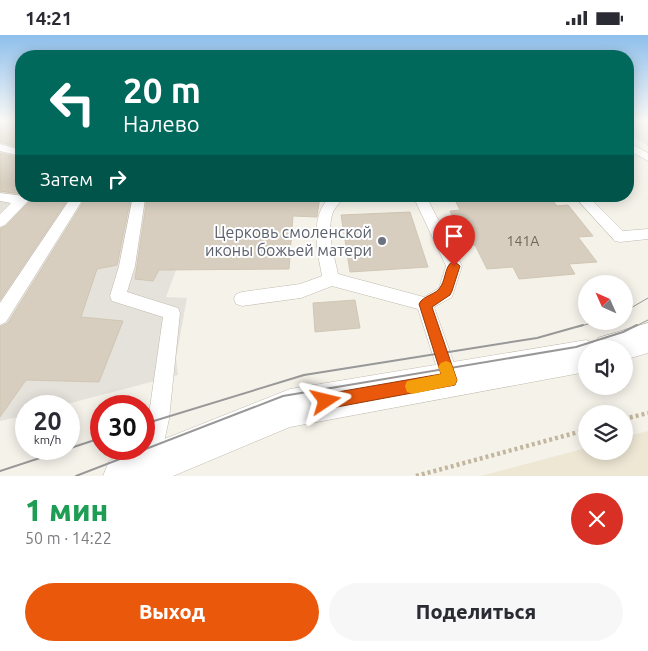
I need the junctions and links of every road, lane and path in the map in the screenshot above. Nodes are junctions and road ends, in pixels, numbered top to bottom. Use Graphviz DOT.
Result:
graph roads {
  1 [pos="0,147"];
  2 [pos="634,149"];
  3 [pos="15,151"];
  4 [pos="648,158"];
  5 [pos="0,197"];
  6 [pos="15,198"];
  7 [pos="19,202"];
  8 [pos="74,202"];
  9 [pos="138,202"];
  10 [pos="331,202"];
  11 [pos="422,202"];
  12 [pos="586,202"];
  13 [pos="0,222"];
  14 [pos="648,234"];
  15 [pos="331,279"];
  16 [pos="242,299"];
  17 [pos="425,304"];
  18 [pos="0,317"];
  19 [pos="648,338"];
  20 [pos="633,342"];
  21 [pos="578,357"];
  22 [pos="450,380"];
  23 [pos="648,413"];
  24 [pos="633,417"];
  25 [pos="578,432"];
  26 [pos="136,471"];
  27 [pos="416,476"];
  1 -- 3 [label="lane"];
  2 -- 4 [label="lane"];
  5 -- 6 [label="lane"];
  7 -- 13 [label="lane"];
  8 -- 18 [label="lane"];
  9 -- 26 [label="lane"];
  10 -- 15 [label="lane"];
  11 -- 17 [label="lane"];
  12 -- 14 [label="lane"];
  15 -- 16 [label="lane"];
  15 -- 17 [label="lane"];
  17 -- 22 [label="lane"];
  19 -- 20 [label="street"];
  21 -- 22 [label="street"];
  22 -- 26 [label="street"];
  23 -- 24 [label="path"];
  25 -- 27 [label="path"];
}
